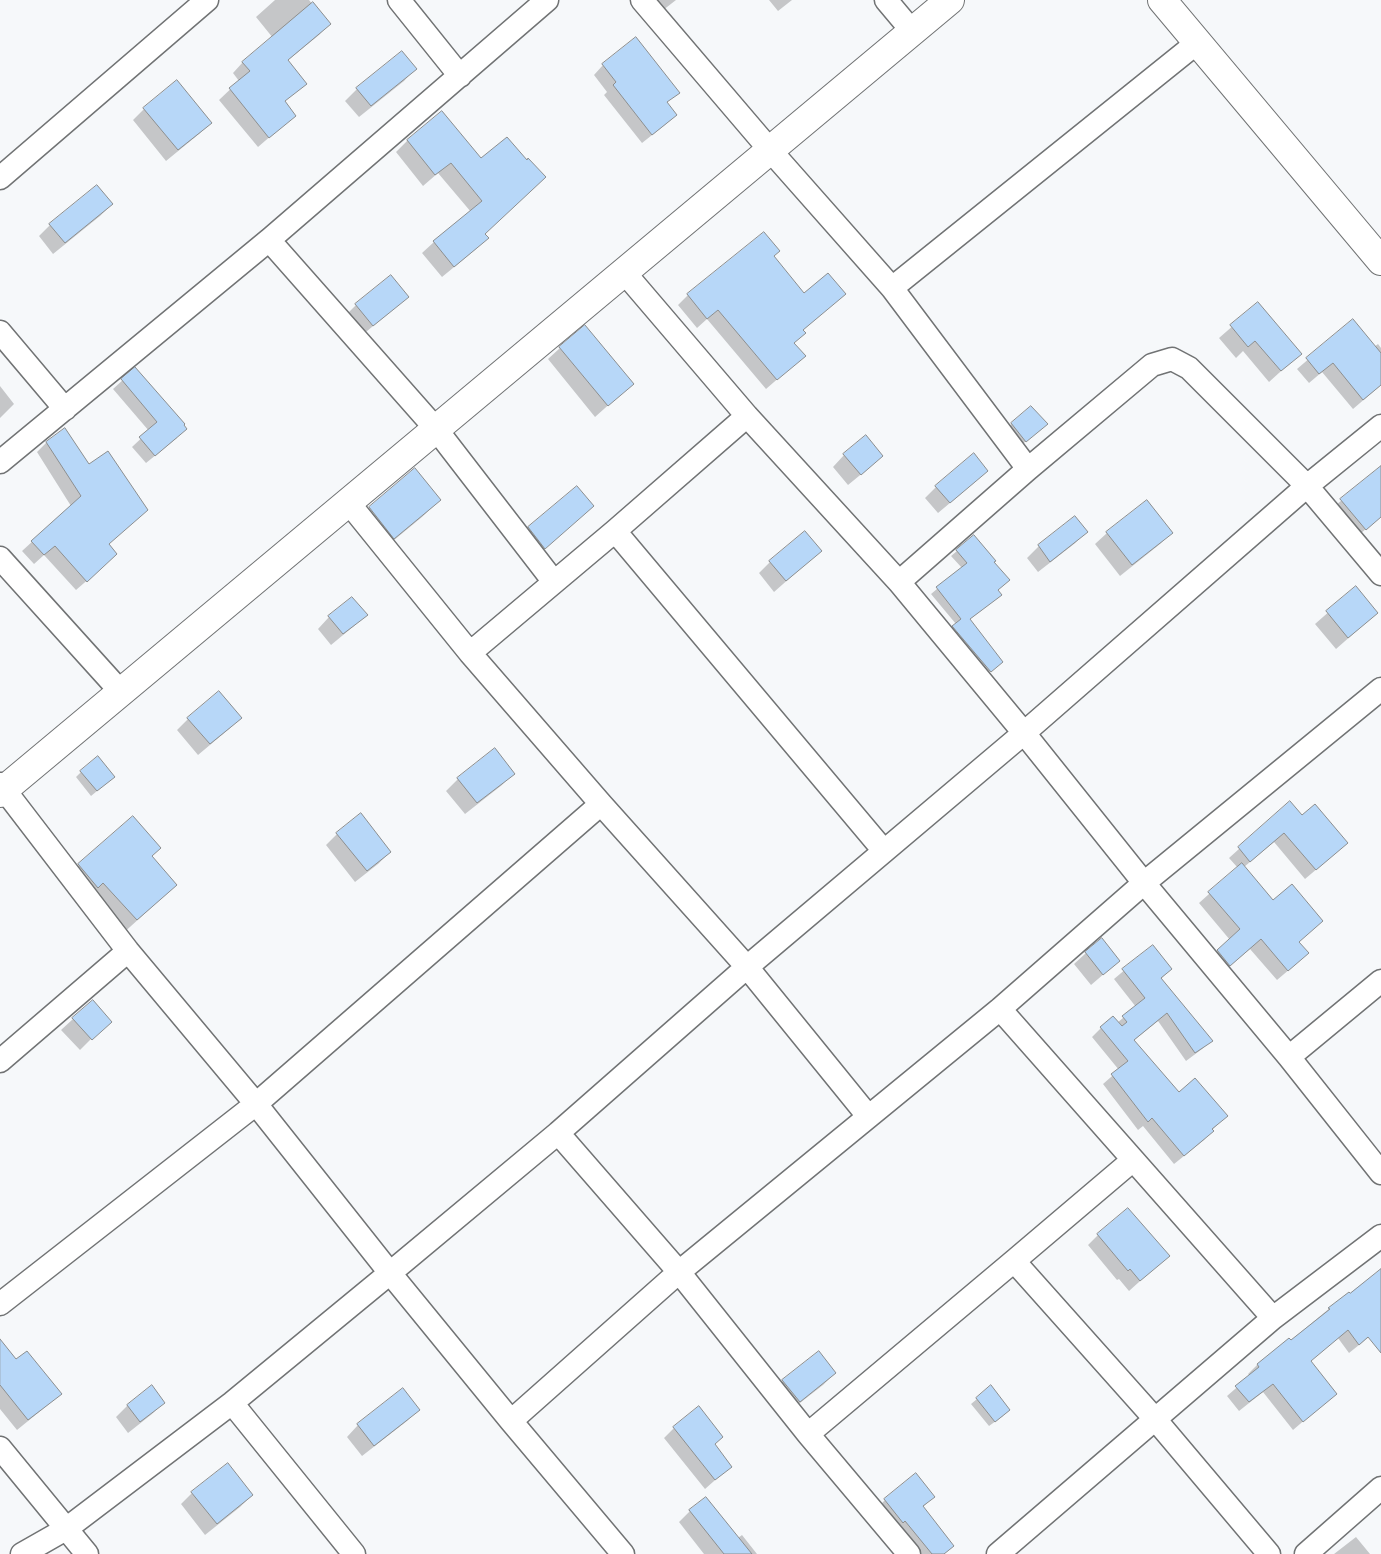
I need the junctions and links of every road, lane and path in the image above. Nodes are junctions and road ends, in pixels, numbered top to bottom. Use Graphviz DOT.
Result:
graph roads {
  1 [pos="206,0"];
  2 [pos="399,0"];
  3 [pos="547,0"];
  4 [pos="642,0"];
  5 [pos="886,0"];
  6 [pos="950,0"];
  7 [pos="1162,0"];
  8 [pos="912,31"];
  9 [pos="1198,42"];
  10 [pos="460,76"];
  11 [pos="770,150"];
  12 [pos="0,178"];
  13 [pos="269,240"];
  14 [pos="1381,261"];
  15 [pos="624,272"];
  16 [pos="892,288"];
  17 [pos="0,332"];
  18 [pos="65,409"];
  19 [pos="748,416"];
  20 [pos="1381,426"];
  21 [pos="436,429"];
  22 [pos="0,462"];
  23 [pos="1028,469"];
  24 [pos="1307,486"];
  25 [pos="348,502"];
  26 [pos="615,531"];
  27 [pos="0,558"];
  28 [pos="1381,574"];
  29 [pos="554,582"];
  30 [pos="899,582"];
  31 [pos="470,653"];
  32 [pos="1381,689"];
  33 [pos="121,692"];
  34 [pos="1024,733"];
  35 [pos="2,789"];
  36 [pos="601,804"];
  37 [pos="884,850"];
  38 [pos="1144,883"];
  39 [pos="128,951"];
  40 [pos="747,967"];
  41 [pos="1381,981"];
  42 [pos="1000,1008"];
  43 [pos="1289,1058"];
  44 [pos="0,1061"];
  45 [pos="256,1104"];
  46 [pos="868,1116"];
  47 [pos="558,1133"];
  48 [pos="1133,1160"];
  49 [pos="1381,1173"];
  50 [pos="1381,1236"];
  51 [pos="1014,1261"];
  52 [pos="679,1272"];
  53 [pos="390,1273"];
  54 [pos="0,1304"];
  55 [pos="1273,1318"];
  56 [pos="232,1403"];
  57 [pos="1155,1419"];
  58 [pos="511,1421"];
  59 [pos="808,1434"];
  60 [pos="0,1448"];
  61 [pos="1381,1488"];
  62 [pos="66,1529"];
  63 [pos="22,1554"];
  64 [pos="87,1554"];
  65 [pos="354,1554"];
  66 [pos="622,1554"];
  67 [pos="909,1554"];
  68 [pos="998,1554"];
  69 [pos="1269,1554"];
  70 [pos="1306,1554"];
  1 -- 12 [label="street"];
  2 -- 10 [label="street"];
  3 -- 10 [label="street"];
  4 -- 11 [label="street"];
  5 -- 8 [label="street"];
  6 -- 8 [label="street"];
  7 -- 9 [label="street"];
  8 -- 11 [label="street"];
  9 -- 14 [label="street"];
  9 -- 16 [label="street"];
  10 -- 13 [label="street"];
  11 -- 15 [label="street"];
  11 -- 16 [label="street"];
  13 -- 18 [label="street"];
  13 -- 21 [label="street"];
  15 -- 19 [label="street"];
  15 -- 21 [label="street"];
  16 -- 23 [label="street"];
  17 -- 18 [label="street"];
  18 -- 22 [label="street"];
  19 -- 26 [label="street"];
  19 -- 30 [label="street"];
  20 -- 24 [label="street"];
  21 -- 25 [label="street"];
  21 -- 29 [label="street"];
  23 -- 24 [label="street"];
  23 -- 30 [label="street"];
  24 -- 28 [label="street"];
  24 -- 34 [label="street"];
  25 -- 31 [label="street"];
  25 -- 33 [label="street"];
  26 -- 29 [label="street"];
  26 -- 37 [label="street"];
  27 -- 33 [label="street"];
  29 -- 31 [label="street"];
  30 -- 34 [label="street"];
  31 -- 36 [label="street"];
  32 -- 38 [label="street"];
  33 -- 35 [label="street"];
  34 -- 37 [label="street"];
  34 -- 38 [label="street"];
  35 -- 39 [label="street"];
  36 -- 40 [label="street"];
  36 -- 45 [label="street"];
  37 -- 40 [label="street"];
  38 -- 42 [label="street"];
  38 -- 43 [label="street"];
  39 -- 44 [label="street"];
  39 -- 45 [label="street"];
  40 -- 46 [label="street"];
  40 -- 47 [label="street"];
  41 -- 43 [label="street"];
  42 -- 46 [label="street"];
  42 -- 48 [label="street"];
  43 -- 49 [label="street"];
  45 -- 53 [label="street"];
  45 -- 54 [label="street"];
  46 -- 52 [label="street"];
  47 -- 52 [label="street"];
  47 -- 53 [label="street"];
  48 -- 51 [label="street"];
  48 -- 55 [label="street"];
  50 -- 55 [label="street"];
  51 -- 57 [label="street"];
  51 -- 59 [label="street"];
  52 -- 58 [label="street"];
  52 -- 59 [label="street"];
  53 -- 56 [label="street"];
  53 -- 58 [label="street"];
  55 -- 57 [label="street"];
  56 -- 62 [label="street"];
  56 -- 65 [label="street"];
  57 -- 68 [label="street"];
  57 -- 69 [label="street"];
  58 -- 66 [label="street"];
  59 -- 67 [label="street"];
  60 -- 62 [label="street"];
  61 -- 70 [label="street"];
  62 -- 63 [label="street"];
  62 -- 64 [label="street"];
}
